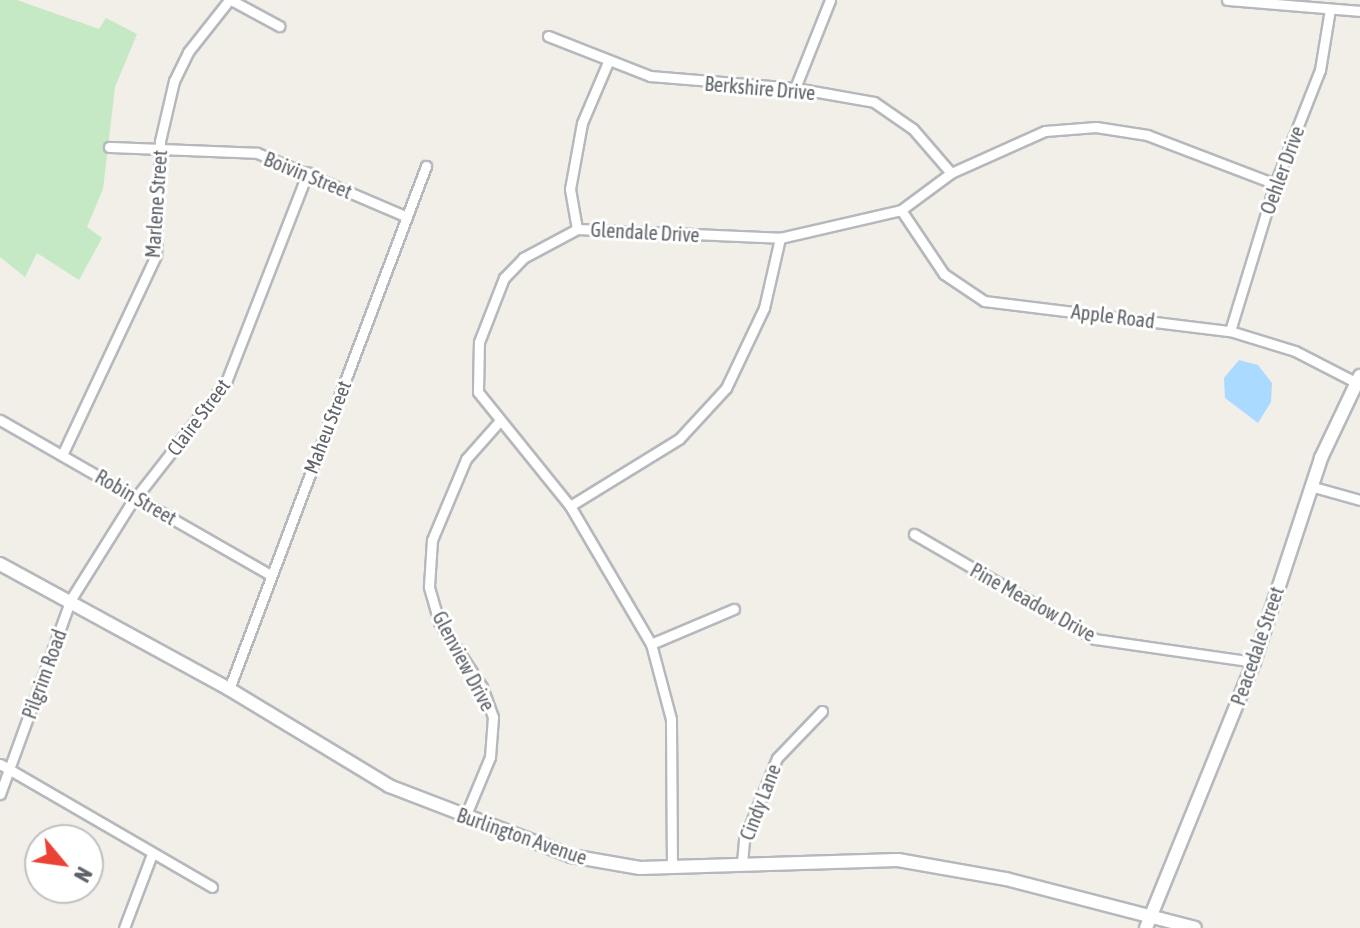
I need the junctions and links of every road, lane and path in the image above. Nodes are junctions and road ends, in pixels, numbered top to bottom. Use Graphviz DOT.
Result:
graph roads {
  1 [pos="230,0"];
  2 [pos="830,0"];
  3 [pos="1227,0"];
  4 [pos="1303,3"];
  5 [pos="1330,9"];
  6 [pos="1360,11"];
  7 [pos="279,26"];
  8 [pos="548,36"];
  9 [pos="608,62"];
  10 [pos="795,88"];
  11 [pos="109,147"];
  12 [pos="160,150"];
  13 [pos="426,166"];
  14 [pos="308,172"];
  15 [pos="951,173"];
  16 [pos="1275,184"];
  17 [pos="901,210"];
  18 [pos="407,217"];
  19 [pos="577,229"];
  20 [pos="780,238"];
  21 [pos="1230,331"];
  22 [pos="1358,379"];
  23 [pos="0,420"];
  24 [pos="498,423"];
  25 [pos="62,455"];
  26 [pos="1310,486"];
  27 [pos="136,498"];
  28 [pos="1360,500"];
  29 [pos="570,506"];
  30 [pos="914,534"];
  31 [pos="0,564"];
  32 [pos="271,575"];
  33 [pos="71,599"];
  34 [pos="734,609"];
  35 [pos="651,644"];
  36 [pos="1254,662"];
  37 [pos="229,689"];
  38 [pos="822,711"];
  39 [pos="5,766"];
  40 [pos="0,794"];
  41 [pos="465,817"];
  42 [pos="152,854"];
  43 [pos="742,863"];
  44 [pos="672,867"];
  45 [pos="212,887"];
  46 [pos="1149,922"];
  47 [pos="124,928"];
  48 [pos="1195,928"];
  1 -- 7 [label="street"];
  1 -- 12 [label="street, Marlene Street"];
  2 -- 10 [label="street"];
  3 -- 4 [label="street"];
  4 -- 5 [label="street"];
  5 -- 6 [label="street"];
  5 -- 16 [label="street, Oehler Drive"];
  8 -- 9 [label="street, Berkshire Drive"];
  9 -- 10 [label="street, Berkshire Drive"];
  9 -- 19 [label="street"];
  10 -- 15 [label="street, Berkshire Drive"];
  11 -- 12 [label="street, Boivin Street"];
  12 -- 14 [label="street, Boivin Street"];
  12 -- 25 [label="street, Marlene Street"];
  13 -- 18 [label="street, Maheu Street"];
  14 -- 18 [label="street, Boivin Street"];
  14 -- 27 [label="street, Claire Street"];
  15 -- 16 [label="street, Glendale Drive"];
  15 -- 17 [label="street, Glendale Drive"];
  16 -- 21 [label="street, Oehler Drive"];
  17 -- 20 [label="street, Glendale Drive"];
  17 -- 21 [label="street, Apple Road"];
  18 -- 32 [label="street, Maheu Street"];
  19 -- 20 [label="street, Glendale Drive"];
  19 -- 24 [label="street, Glendale Drive"];
  20 -- 29 [label="street"];
  21 -- 22 [label="street, Apple Road"];
  22 -- 26 [label="main road, Peacedale Street"];
  23 -- 25 [label="street, Robin Street"];
  24 -- 29 [label="street, Glendale Drive"];
  24 -- 41 [label="street, Glenview Drive"];
  25 -- 27 [label="street, Robin Street"];
  26 -- 28 [label="street"];
  26 -- 36 [label="main road, Peacedale Street"];
  27 -- 32 [label="street, Robin Street"];
  27 -- 33 [label="street, Claire Street"];
  29 -- 35 [label="street, Glendale Drive"];
  30 -- 36 [label="street, Pine Meadow Drive"];
  31 -- 33 [label="main road, Burlington Avenue"];
  32 -- 37 [label="street, Maheu Street"];
  33 -- 37 [label="main road, Burlington Avenue"];
  33 -- 39 [label="street, Pilgrim Road"];
  34 -- 35 [label="street"];
  35 -- 44 [label="street, Glendale Drive"];
  36 -- 46 [label="main road, Peacedale Street"];
  37 -- 41 [label="main road, Burlington Avenue"];
  38 -- 43 [label="street, Cindy Lane"];
  39 -- 40 [label="street, Pilgrim Road"];
  39 -- 42 [label="street"];
  41 -- 44 [label="main road, Burlington Avenue"];
  42 -- 45 [label="street"];
  42 -- 47 [label="street"];
  43 -- 44 [label="main road, Burlington Avenue"];
  43 -- 46 [label="main road, Burlington Avenue"];
  46 -- 48 [label="main road, Burlington Avenue"];
}
